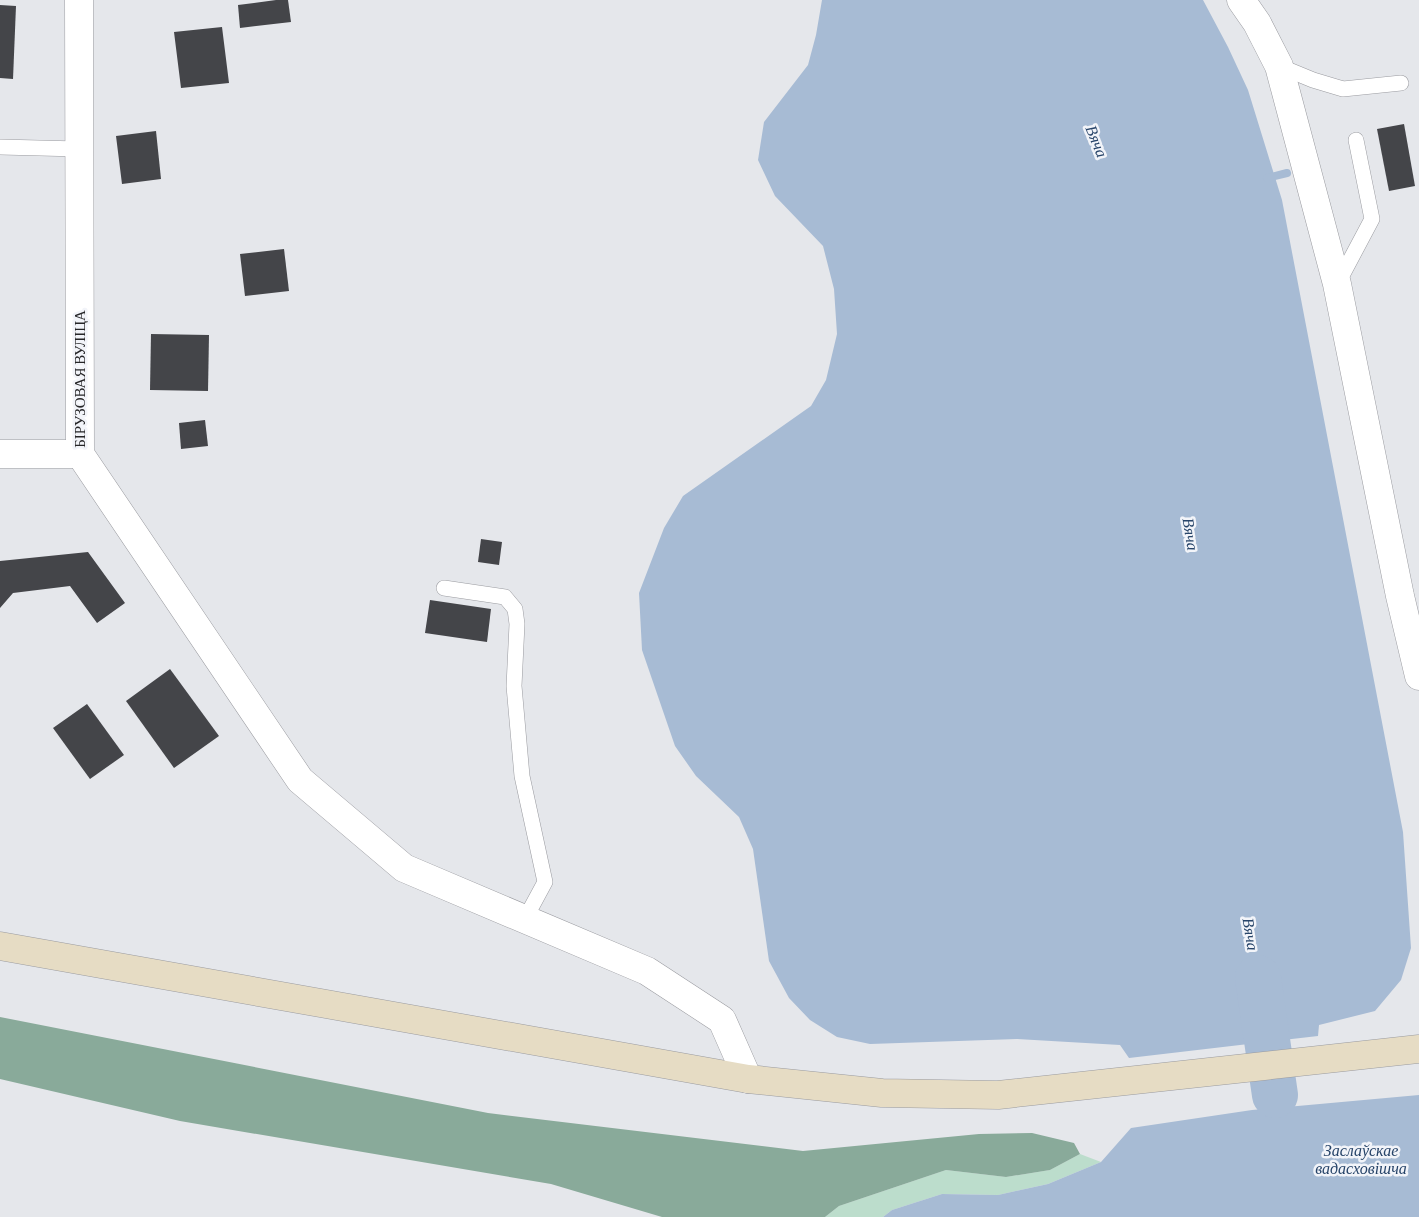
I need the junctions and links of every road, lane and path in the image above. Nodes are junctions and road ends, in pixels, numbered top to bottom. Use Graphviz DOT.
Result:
graph roads {
  1 [pos="79,0"];
  2 [pos="1241,0"];
  3 [pos="1279,66"];
  4 [pos="1401,83"];
  5 [pos="1356,140"];
  6 [pos="0,147"];
  7 [pos="79,148"];
  8 [pos="1337,284"];
  9 [pos="0,454"];
  10 [pos="80,454"];
  11 [pos="444,588"];
  12 [pos="1419,676"];
  13 [pos="524,919"];
  14 [pos="0,946"];
  15 [pos="1419,1049"];
  16 [pos="748,1079"];
  1 -- 7 [label="street, БІРУЗОВАЯ ВУЛІЦА"];
  2 -- 3 [label="street"];
  3 -- 4 [label="lane"];
  3 -- 8 [label="street"];
  5 -- 8 [label="lane"];
  6 -- 7 [label="lane"];
  7 -- 10 [label="street, БІРУЗОВАЯ ВУЛІЦА"];
  8 -- 12 [label="street"];
  9 -- 10 [label="street"];
  10 -- 13 [label="street, БІРУЗОВАЯ ВУЛІЦА"];
  11 -- 13 [label="lane"];
  13 -- 16 [label="street, БІРУЗОВАЯ ВУЛІЦА"];
  14 -- 16 [label="main road"];
  15 -- 16 [label="main road"];
}
